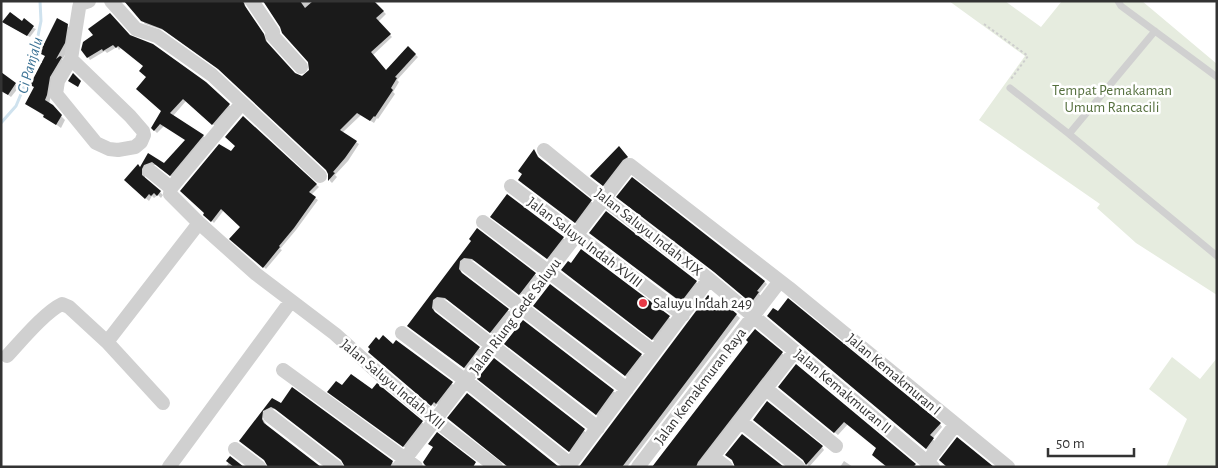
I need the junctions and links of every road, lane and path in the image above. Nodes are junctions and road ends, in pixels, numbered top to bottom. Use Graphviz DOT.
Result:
graph roads {
  1 [pos="89,1"];
  2 [pos="111,1"];
  3 [pos="252,1"];
  4 [pos="1118,1"];
  5 [pos="984,24"];
  6 [pos="1155,31"];
  7 [pos="71,59"];
  8 [pos="301,67"];
  9 [pos="1217,76"];
  10 [pos="1010,88"];
  11 [pos="242,103"];
  12 [pos="1069,134"];
  13 [pos="544,150"];
  14 [pos="630,165"];
  15 [pos="150,171"];
  16 [pos="320,176"];
  17 [pos="511,186"];
  18 [pos="170,188"];
  19 [pos="604,199"];
  20 [pos="483,222"];
  21 [pos="199,223"];
  22 [pos="577,236"];
  23 [pos="1217,256"];
  24 [pos="467,266"];
  25 [pos="550,272"];
  26 [pos="710,279"];
  27 [pos="780,281"];
  28 [pos="291,301"];
  29 [pos="440,305"];
  30 [pos="522,308"];
  31 [pos="682,315"];
  32 [pos="753,316"];
  33 [pos="402,333"];
  34 [pos="107,342"];
  35 [pos="492,345"];
  36 [pos="795,351"];
  37 [pos="654,352"];
  38 [pos="7,356"];
  39 [pos="283,370"];
  40 [pos="466,381"];
  41 [pos="765,388"];
  42 [pos="627,389"];
  43 [pos="163,403"];
  44 [pos="270,416"];
  45 [pos="435,420"];
  46 [pos="740,421"];
  47 [pos="955,425"];
  48 [pos="598,428"];
  49 [pos="836,446"];
  50 [pos="235,449"];
  51 [pos="709,462"];
  52 [pos="407,464"];
  53 [pos="930,465"];
  54 [pos="569,466"];
  55 [pos="169,467"];
  56 [pos="259,467"];
  57 [pos="336,467"];
  58 [pos="496,467"];
  59 [pos="638,467"];
  60 [pos="726,467"];
  61 [pos="798,467"];
  62 [pos="1008,467"];
  1 -- 7 [label="street"];
  2 -- 11 [label="street"];
  3 -- 8 [label="street"];
  4 -- 6 [label="lane"];
  5 -- 10 [label="path"];
  6 -- 9 [label="lane"];
  6 -- 12 [label="lane"];
  7 -- 7 [label="street"];
  10 -- 12 [label="lane"];
  11 -- 16 [label="street"];
  11 -- 18 [label="street"];
  12 -- 23 [label="lane"];
  13 -- 19 [label="street, Jalan Saluyu Indah XIX"];
  14 -- 19 [label="street, Jalan Riung Gede Saluyu"];
  14 -- 27 [label="street, Jalan Kemakmuran I"];
  15 -- 18 [label="street, Jalan Saluyu Indah XIII"];
  17 -- 22 [label="street, Jalan Saluyu Indah XVIII"];
  18 -- 21 [label="street, Jalan Saluyu Indah XIII"];
  19 -- 22 [label="street, Jalan Riung Gede Saluyu"];
  19 -- 26 [label="street, Jalan Saluyu Indah XIX"];
  20 -- 25 [label="street"];
  21 -- 28 [label="street, Jalan Saluyu Indah XIII"];
  21 -- 34 [label="street"];
  22 -- 25 [label="street, Jalan Riung Gede Saluyu"];
  22 -- 31 [label="street, Jalan Saluyu Indah XVIII"];
  24 -- 30 [label="street"];
  25 -- 30 [label="street, Jalan Riung Gede Saluyu"];
  25 -- 37 [label="street"];
  26 -- 31 [label="street"];
  26 -- 32 [label="street, Jalan Saluyu Indah XIX"];
  27 -- 32 [label="street, Jalan Kemakmuran Raya"];
  27 -- 47 [label="street, Jalan Kemakmuran I"];
  28 -- 45 [label="street, Jalan Saluyu Indah XIII"];
  28 -- 55 [label="street"];
  29 -- 35 [label="street"];
  30 -- 35 [label="street, Jalan Riung Gede Saluyu"];
  30 -- 42 [label="street"];
  31 -- 37 [label="street"];
  32 -- 36 [label="street, Jalan Kemakmuran II"];
  32 -- 59 [label="street, Jalan Kemakmuran Raya"];
  33 -- 40 [label="street"];
  34 -- 38 [label="street"];
  34 -- 43 [label="street"];
  35 -- 40 [label="street, Jalan Riung Gede Saluyu"];
  35 -- 48 [label="street"];
  36 -- 41 [label="street"];
  36 -- 53 [label="street, Jalan Kemakmuran II"];
  37 -- 42 [label="street"];
  39 -- 52 [label="street"];
  40 -- 45 [label="street, Jalan Riung Gede Saluyu"];
  40 -- 54 [label="street"];
  41 -- 46 [label="street"];
  41 -- 49 [label="street"];
  42 -- 48 [label="street"];
  44 -- 57 [label="street"];
  45 -- 52 [label="street, Jalan Riung Gede Saluyu"];
  45 -- 58 [label="street, Jalan Saluyu Indah XIII"];
  46 -- 51 [label="street"];
  46 -- 61 [label="street"];
  47 -- 53 [label="street"];
  47 -- 62 [label="street, Jalan Kemakmuran I"];
  48 -- 54 [label="street"];
  50 -- 56 [label="street"];
  51 -- 60 [label="street"];
}
